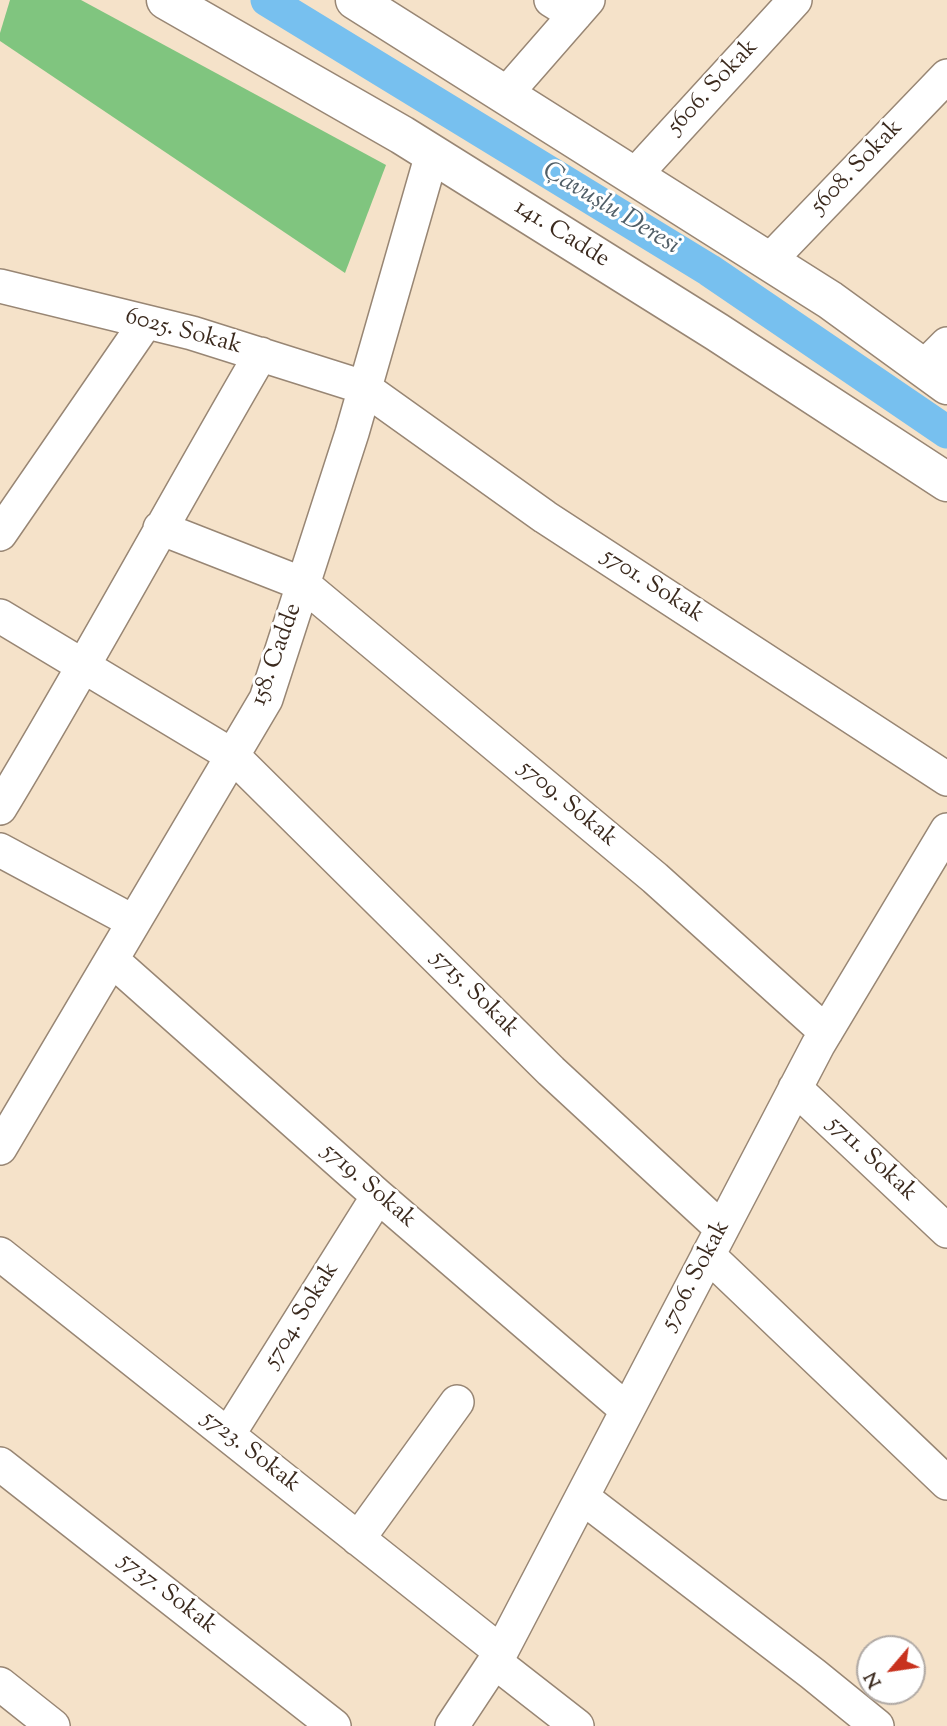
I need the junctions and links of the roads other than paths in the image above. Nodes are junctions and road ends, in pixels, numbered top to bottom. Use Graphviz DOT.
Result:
graph roads {
  1 [pos="166,0"];
  2 [pos="355,0"];
  3 [pos="795,0"];
  4 [pos="572,5"];
  5 [pos="947,76"];
  6 [pos="505,95"];
  7 [pos="432,154"];
  8 [pos="634,176"];
  9 [pos="769,261"];
  10 [pos="0,286"];
  11 [pos="146,322"];
  12 [pos="261,355"];
  13 [pos="939,366"];
  14 [pos="363,387"];
  15 [pos="947,482"];
  16 [pos="160,528"];
  17 [pos="0,534"];
  18 [pos="303,584"];
  19 [pos="0,616"];
  20 [pos="83,666"];
  21 [pos="233,756"];
  22 [pos="947,779"];
  23 [pos="0,808"];
  24 [pos="947,830"];
  25 [pos="0,850"];
  26 [pos="134,922"];
  27 [pos="112,960"];
  28 [pos="826,1032"];
  29 [pos="795,1088"];
  30 [pos="0,1148"];
  31 [pos="378,1196"];
  32 [pos="947,1231"];
  33 [pos="715,1242"];
  34 [pos="0,1254"];
  35 [pos="457,1402"];
  36 [pos="627,1410"];
  37 [pos="228,1435"];
  38 [pos="0,1464"];
  39 [pos="947,1483"];
  40 [pos="582,1497"];
  41 [pos="358,1539"];
  42 [pos="498,1657"];
  43 [pos="0,1684"];
  44 [pos="53,1726"];
  45 [pos="334,1726"];
  46 [pos="453,1726"];
  47 [pos="577,1726"];
  48 [pos="877,1726"];
  1 -- 7 [label="street, 141. Cadde"];
  2 -- 6 [label="street"];
  3 -- 8 [label="street, 5606. Sokak"];
  4 -- 6 [label="street"];
  5 -- 9 [label="street, 5608. Sokak"];
  6 -- 8 [label="street"];
  7 -- 14 [label="street, 158. Cadde"];
  7 -- 15 [label="street, 141. Cadde"];
  8 -- 9 [label="street"];
  9 -- 13 [label="street"];
  10 -- 11 [label="street, 6025. Sokak"];
  11 -- 12 [label="street, 6025. Sokak"];
  11 -- 17 [label="street"];
  12 -- 14 [label="street, 6025. Sokak"];
  12 -- 16 [label="street"];
  14 -- 18 [label="street, 158. Cadde"];
  14 -- 22 [label="street, 5701. Sokak"];
  16 -- 18 [label="street, 5709. Sokak"];
  16 -- 20 [label="street"];
  18 -- 21 [label="street, 158. Cadde"];
  18 -- 28 [label="street, 5709. Sokak"];
  19 -- 20 [label="street, 5715. Sokak"];
  20 -- 21 [label="street, 5715. Sokak"];
  20 -- 23 [label="street"];
  21 -- 26 [label="street, 158. Cadde"];
  21 -- 33 [label="street, 5715. Sokak"];
  24 -- 28 [label="street, 5706. Sokak"];
  25 -- 26 [label="street"];
  26 -- 27 [label="street, 158. Cadde"];
  27 -- 30 [label="street, 158. Cadde"];
  27 -- 31 [label="street, 5719. Sokak"];
  28 -- 29 [label="street, 5706. Sokak"];
  29 -- 32 [label="street, 5711. Sokak"];
  29 -- 33 [label="street, 5706. Sokak"];
  31 -- 36 [label="street, 5719. Sokak"];
  31 -- 37 [label="street, 5704. Sokak"];
  33 -- 36 [label="street, 5706. Sokak"];
  33 -- 39 [label="street, 5715. Sokak"];
  34 -- 37 [label="street, 5723. Sokak"];
  35 -- 41 [label="street"];
  36 -- 40 [label="street, 5706. Sokak"];
  37 -- 41 [label="street, 5723. Sokak"];
  38 -- 45 [label="street, 5737. Sokak"];
  40 -- 42 [label="street, 5706. Sokak"];
  40 -- 48 [label="street"];
  41 -- 42 [label="street, 5723. Sokak"];
  42 -- 46 [label="street, 5706. Sokak"];
  42 -- 47 [label="street, 5723. Sokak"];
  43 -- 44 [label="street"];
}
